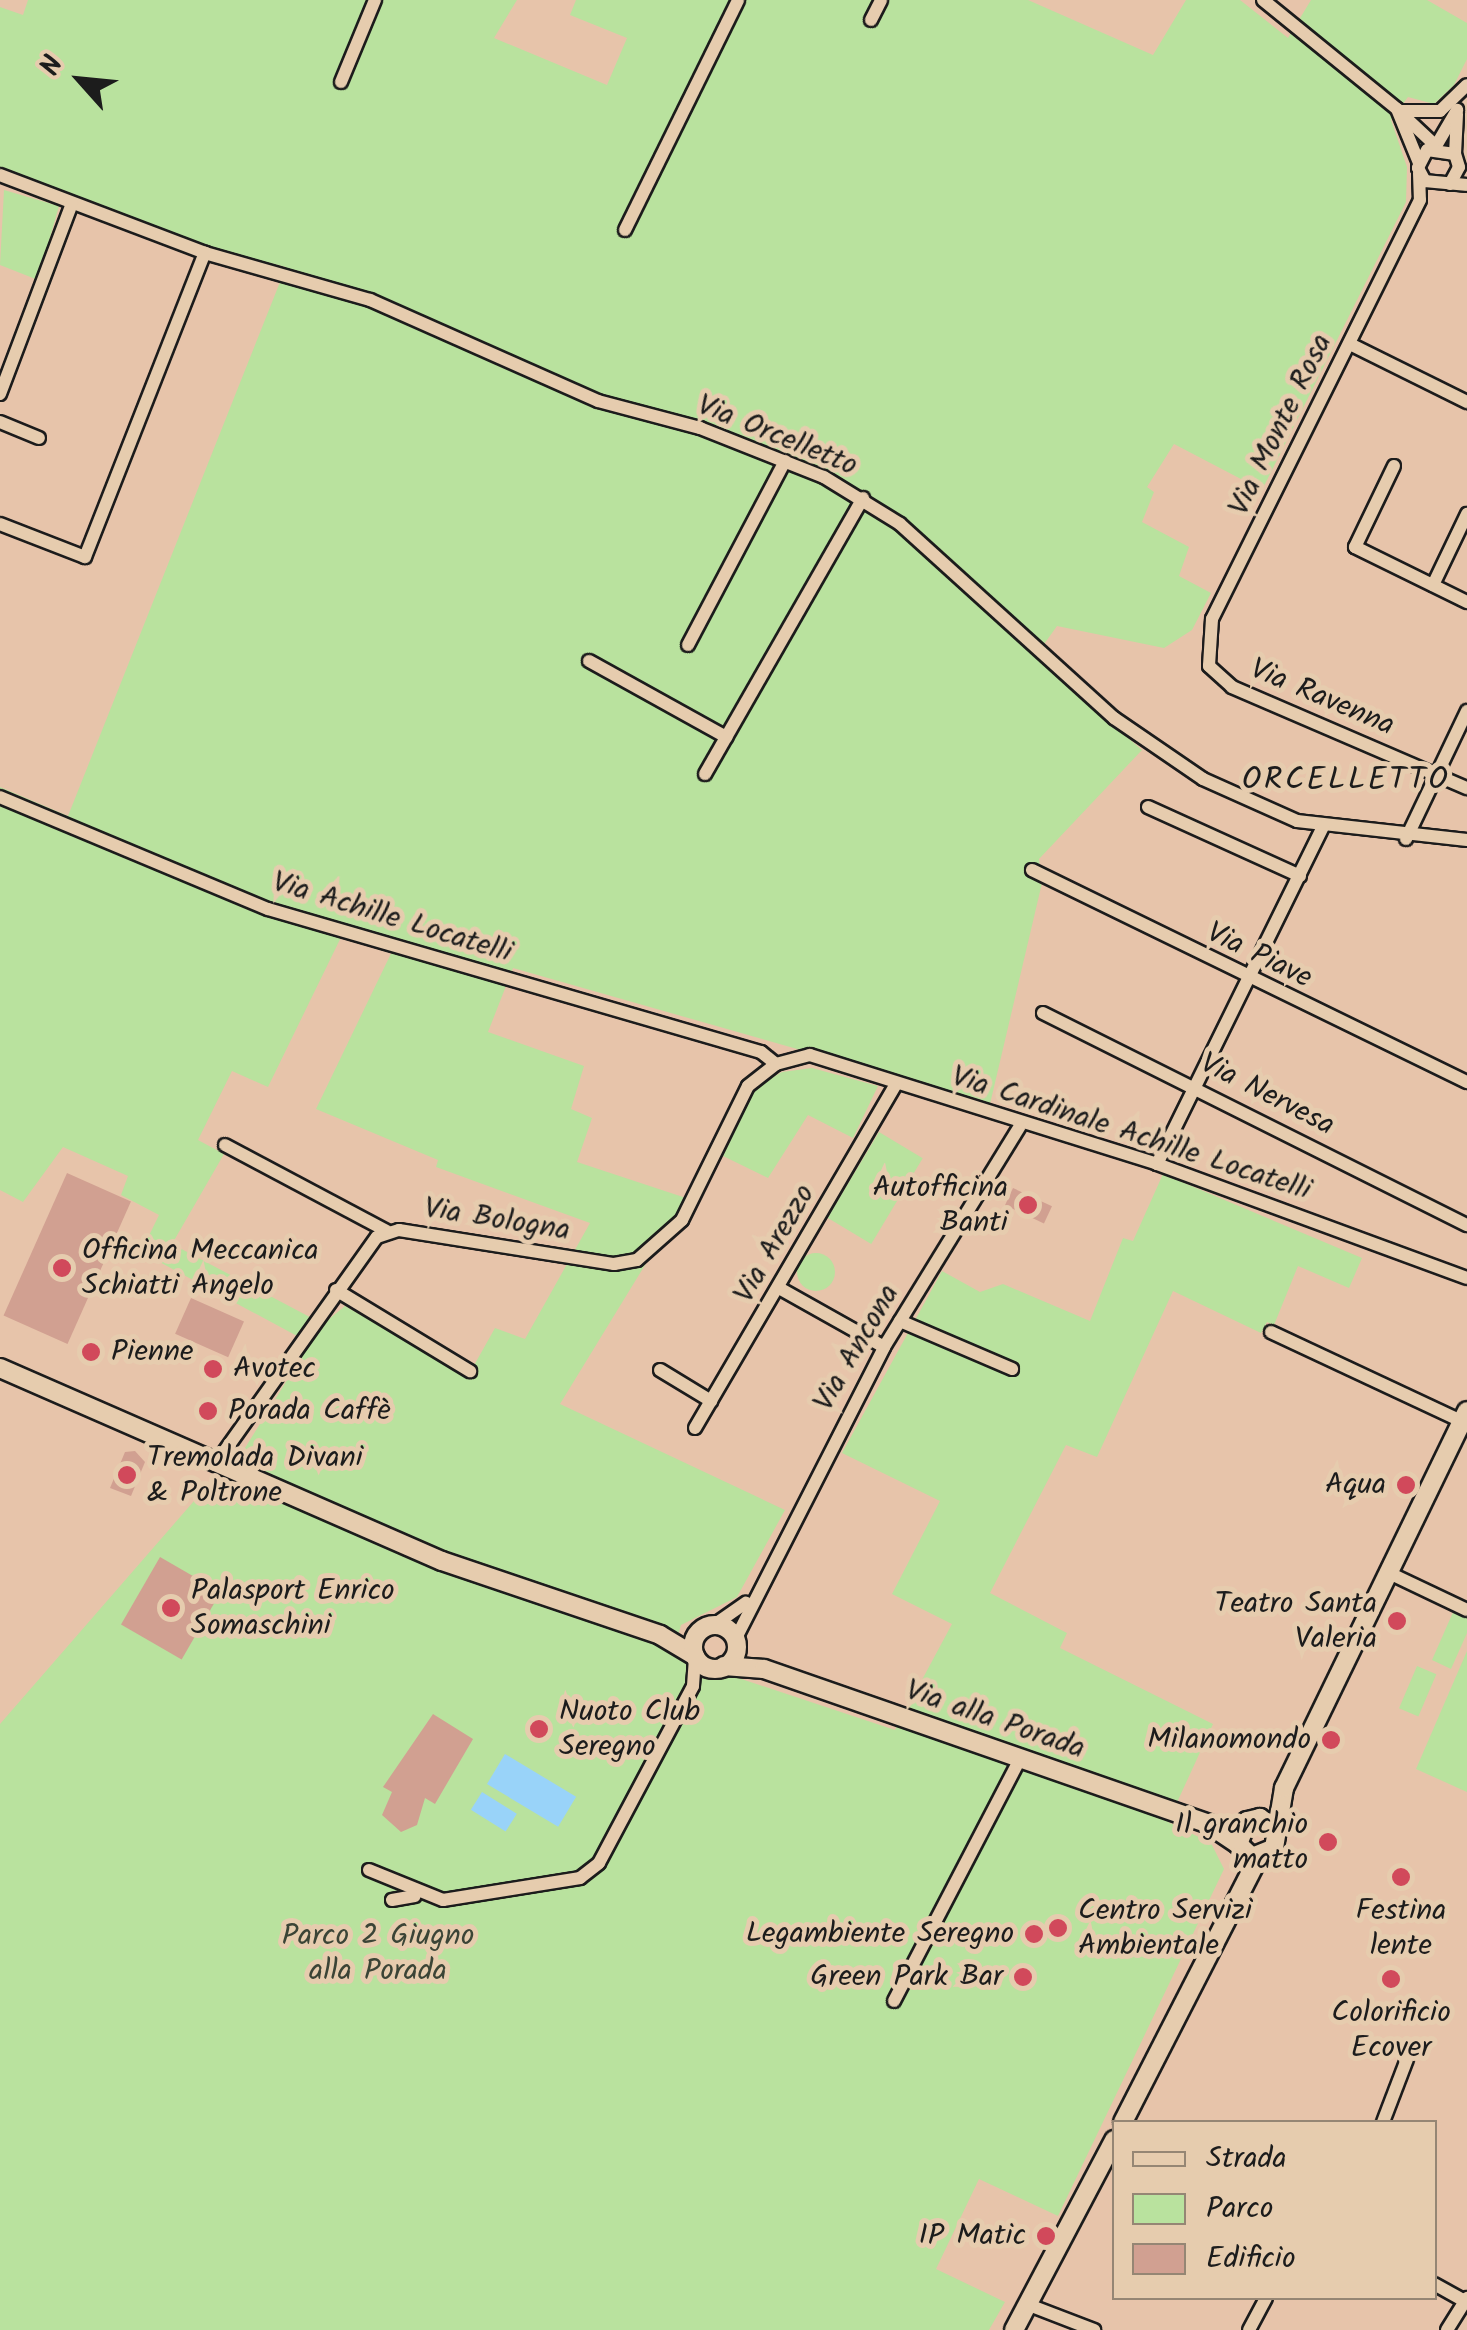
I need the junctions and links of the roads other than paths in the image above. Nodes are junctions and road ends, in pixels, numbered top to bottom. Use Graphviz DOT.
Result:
graph roads {
  1 [pos="375,0"];
  2 [pos="738,0"];
  3 [pos="882,0"];
  4 [pos="1263,0"];
  5 [pos="871,20"];
  6 [pos="341,82"];
  7 [pos="1467,86"];
  8 [pos="1457,110"];
  9 [pos="1398,111"];
  10 [pos="1436,146"];
  11 [pos="1460,163"];
  12 [pos="1419,168"];
  13 [pos="0,175"];
  14 [pos="1447,185"];
  15 [pos="1467,185"];
  16 [pos="1420,200"];
  17 [pos="72,203"];
  18 [pos="625,230"];
  19 [pos="205,253"];
  20 [pos="1350,344"];
  21 [pos="0,394"];
  22 [pos="1467,402"];
  23 [pos="0,422"];
  24 [pos="39,438"];
  25 [pos="785,461"];
  26 [pos="1394,466"];
  27 [pos="863,498"];
  28 [pos="1467,514"];
  29 [pos="0,524"];
  30 [pos="1433,585"];
  31 [pos="1467,602"];
  32 [pos="688,645"];
  33 [pos="589,662"];
  34 [pos="1214,676"];
  35 [pos="1467,711"];
  36 [pos="726,737"];
  37 [pos="705,774"];
  38 [pos="1436,775"];
  39 [pos="1467,788"];
  40 [pos="0,796"];
  41 [pos="1148,807"];
  42 [pos="1323,826"];
  43 [pos="1406,839"];
  44 [pos="1467,840"];
  45 [pos="1032,870"];
  46 [pos="1300,876"];
  47 [pos="1246,980"];
  48 [pos="1043,1013"];
  49 [pos="776,1064"];
  50 [pos="1467,1082"];
  51 [pos="896,1084"];
  52 [pos="1195,1086"];
  53 [pos="1020,1126"];
  54 [pos="225,1145"];
  55 [pos="1156,1164"];
  56 [pos="1467,1225"];
  57 [pos="387,1231"];
  58 [pos="1467,1278"];
  59 [pos="779,1288"];
  60 [pos="336,1290"];
  61 [pos="900,1321"];
  62 [pos="1271,1332"];
  63 [pos="884,1346"];
  64 [pos="0,1368"];
  65 [pos="1012,1369"];
  66 [pos="660,1370"];
  67 [pos="470,1371"];
  68 [pos="711,1401"];
  69 [pos="1465,1419"];
  70 [pos="695,1428"];
  71 [pos="221,1460"];
  72 [pos="1388,1572"];
  73 [pos="748,1601"];
  74 [pos="1467,1610"];
  75 [pos="709,1626"];
  76 [pos="660,1635"];
  77 [pos="736,1643"];
  78 [pos="695,1656"];
  79 [pos="721,1667"];
  80 [pos="764,1668"];
  81 [pos="693,1686"];
  82 [pos="1020,1759"];
  83 [pos="1284,1788"];
  84 [pos="1250,1820"];
  85 [pos="1208,1824"];
  86 [pos="1260,1845"];
  87 [pos="369,1870"];
  88 [pos="433,1898"];
  89 [pos="392,1900"];
  90 [pos="894,2001"];
  91 [pos="1407,2059"];
  92 [pos="1124,2120"];
  93 [pos="1384,2120"];
  94 [pos="1112,2144"];
  95 [pos="1437,2285"];
  96 [pos="1466,2299"];
  97 [pos="1265,2300"];
  98 [pos="1030,2305"];
  99 [pos="1014,2330"];
  100 [pos="1094,2330"];
  101 [pos="1249,2330"];
  102 [pos="1447,2330"];
  1 -- 6 [label="street"];
  2 -- 18 [label="street"];
  3 -- 5 [label="street"];
  4 -- 9 [label="street"];
  7 -- 8 [label="street"];
  7 -- 9 [label="street"];
  8 -- 10 [label="street"];
  8 -- 11 [label="street"];
  9 -- 10 [label="street"];
  9 -- 12 [label="street, Via Monte Rosa"];
  10 -- 11 [label="street"];
  10 -- 12 [label="street"];
  11 -- 14 [label="street"];
  12 -- 14 [label="street"];
  12 -- 16 [label="street, Via Monte Rosa"];
  13 -- 17 [label="street, Via Orcelletto"];
  14 -- 15 [label="street"];
  14 -- 16 [label="street"];
  16 -- 20 [label="street, Via Monte Rosa"];
  17 -- 19 [label="street, Via Orcelletto"];
  17 -- 21 [label="street"];
  19 -- 25 [label="street, Via Orcelletto"];
  19 -- 29 [label="street"];
  20 -- 22 [label="street"];
  20 -- 34 [label="street, Via Monte Rosa"];
  23 -- 24 [label="street"];
  25 -- 27 [label="street, Via Orcelletto"];
  25 -- 32 [label="street"];
  26 -- 30 [label="street"];
  27 -- 36 [label="street"];
  27 -- 42 [label="street, Via Orcelletto"];
  28 -- 30 [label="street"];
  30 -- 31 [label="street"];
  33 -- 36 [label="street"];
  34 -- 38 [label="street, Via Ravenna"];
  35 -- 38 [label="street"];
  36 -- 37 [label="street"];
  38 -- 39 [label="street, Via Ravenna"];
  38 -- 43 [label="street"];
  40 -- 49 [label="street, Via Achille Locatelli"];
  41 -- 46 [label="street"];
  42 -- 43 [label="street, Via Orcelletto"];
  42 -- 46 [label="street"];
  43 -- 44 [label="street, Via Orcelletto"];
  45 -- 47 [label="street, Via Piave"];
  46 -- 47 [label="street"];
  47 -- 50 [label="street, Via Piave"];
  47 -- 52 [label="street"];
  48 -- 52 [label="street, Via Nervesa"];
  49 -- 51 [label="street, Via Cardinale Achille Locatelli"];
  49 -- 57 [label="street, Via Bologna"];
  51 -- 53 [label="street, Via Cardinale Achille Locatelli"];
  51 -- 59 [label="street, Via Arezzo"];
  52 -- 55 [label="street"];
  52 -- 56 [label="street, Via Nervesa"];
  53 -- 55 [label="street, Via Cardinale Achille Locatelli"];
  53 -- 61 [label="street, Via Ancona"];
  54 -- 57 [label="street"];
  55 -- 58 [label="street, Via Cardinale Achille Locatelli"];
  57 -- 60 [label="street, Via Bologna"];
  59 -- 63 [label="street"];
  59 -- 68 [label="street, Via Arezzo"];
  60 -- 67 [label="street"];
  60 -- 71 [label="street, Via Bologna"];
  61 -- 63 [label="street, Via Ancona"];
  61 -- 65 [label="street"];
  62 -- 69 [label="street"];
  63 -- 73 [label="street, Via Ancona"];
  64 -- 71 [label="street"];
  66 -- 68 [label="street"];
  68 -- 70 [label="street, Via Arezzo"];
  69 -- 72 [label="street"];
  71 -- 76 [label="street"];
  72 -- 74 [label="street"];
  72 -- 83 [label="street"];
  73 -- 75 [label="street, Via Ancona"];
  73 -- 77 [label="street, Via Ancona"];
  75 -- 76 [label="street"];
  75 -- 77 [label="street, Via alla Porada"];
  75 -- 78 [label="street"];
  76 -- 78 [label="street"];
  77 -- 79 [label="street"];
  77 -- 80 [label="street, Via alla Porada"];
  78 -- 79 [label="street"];
  78 -- 81 [label="street"];
  79 -- 80 [label="street, Via alla Porada"];
  79 -- 81 [label="street"];
  80 -- 82 [label="street, Via alla Porada"];
  81 -- 88 [label="street"];
  82 -- 85 [label="street, Via alla Porada"];
  82 -- 90 [label="street"];
  83 -- 84 [label="street"];
  83 -- 86 [label="street"];
  84 -- 85 [label="street, Via alla Porada"];
  84 -- 86 [label="street"];
  84 -- 86 [label="street"];
  85 -- 86 [label="street, Via alla Porada"];
  86 -- 92 [label="street"];
  87 -- 88 [label="street"];
  88 -- 89 [label="street"];
  91 -- 93 [label="street"];
  94 -- 98 [label="street"];
  95 -- 96 [label="street"];
  96 -- 102 [label="street"];
  97 -- 101 [label="street"];
  98 -- 99 [label="street"];
  98 -- 100 [label="street"];
}
